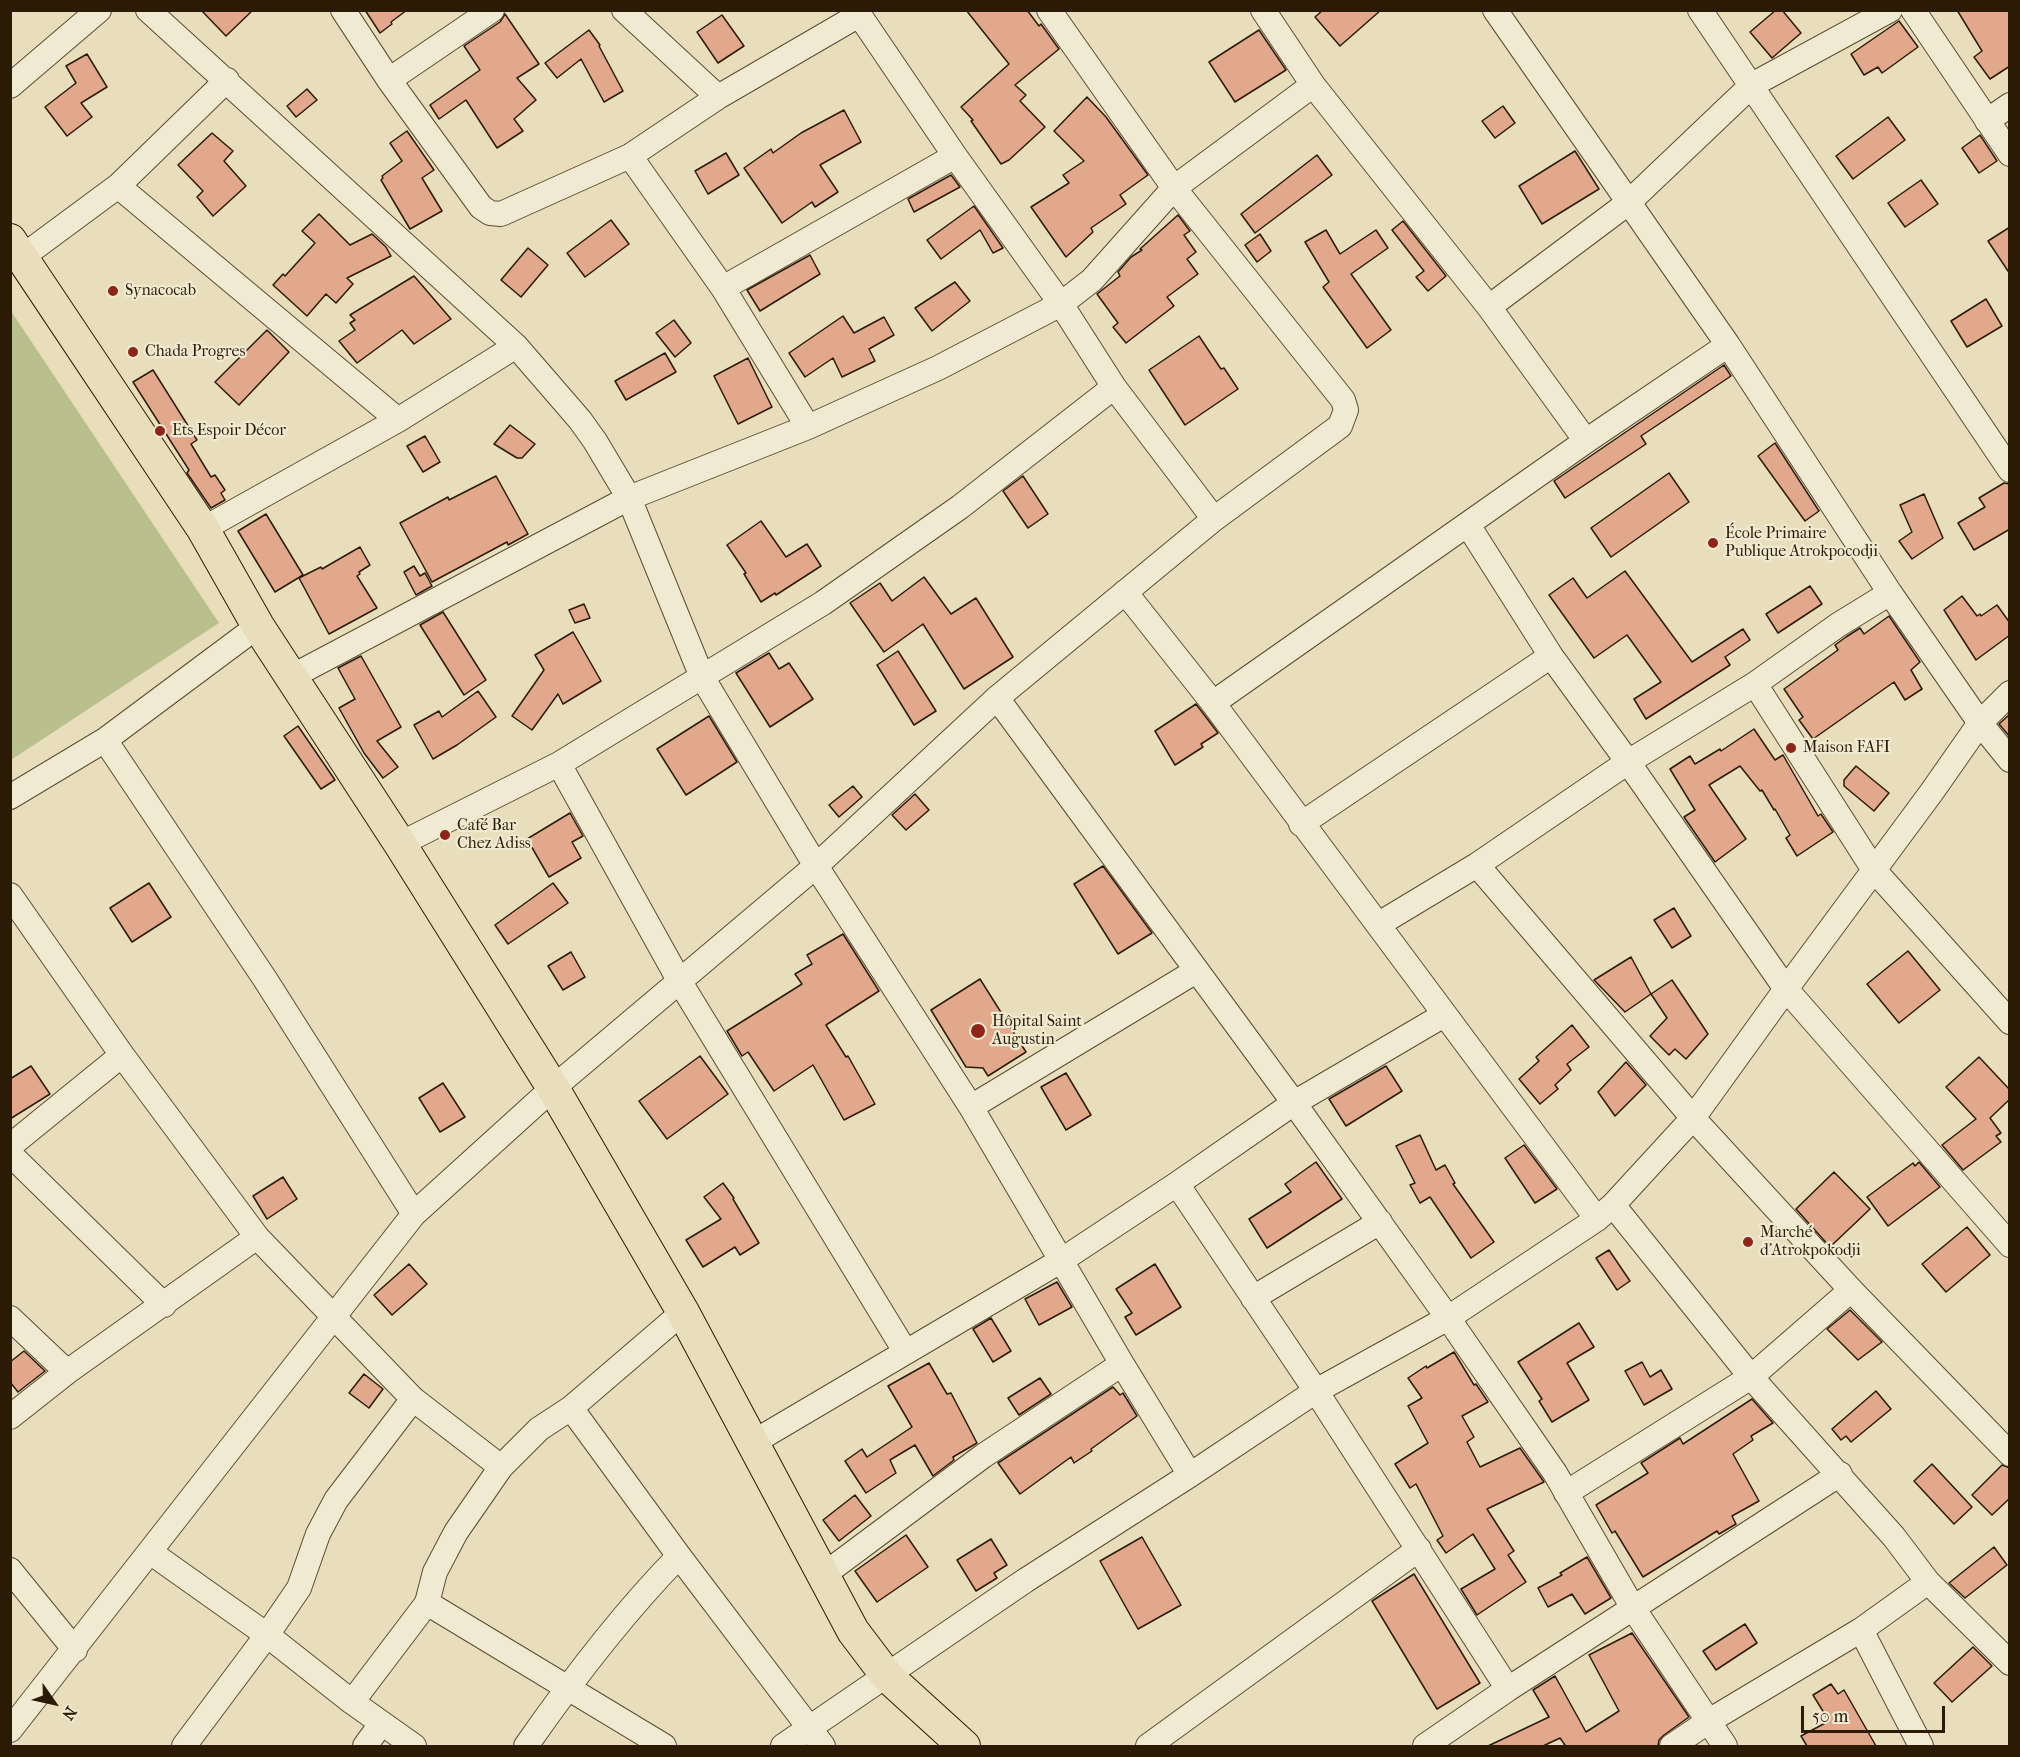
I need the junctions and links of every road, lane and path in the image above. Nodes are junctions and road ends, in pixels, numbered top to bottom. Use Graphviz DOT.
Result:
graph roads {
  1 [pos="99,10"];
  2 [pos="148,10"];
  3 [pos="343,10"];
  4 [pos="492,10"];
  5 [pos="624,10"];
  6 [pos="1049,10"];
  7 [pos="1263,10"];
  8 [pos="1495,10"];
  9 [pos="1700,10"];
  10 [pos="1890,10"];
  11 [pos="1913,10"];
  12 [pos="857,13"];
  13 [pos="226,80"];
  14 [pos="389,80"];
  15 [pos="1313,85"];
  16 [pos="1752,85"];
  17 [pos="10,86"];
  18 [pos="718,97"];
  19 [pos="2010,105"];
  20 [pos="1987,121"];
  21 [pos="2010,154"];
  22 [pos="630,156"];
  23 [pos="954,156"];
  24 [pos="118,186"];
  25 [pos="1174,188"];
  26 [pos="1628,203"];
  27 [pos="16,248"];
  28 [pos="723,288"];
  29 [pos="1061,304"];
  30 [pos="1489,307"];
  31 [pos="1728,345"];
  32 [pos="516,346"];
  33 [pos="1114,387"];
  34 [pos="398,420"];
  35 [pos="808,427"];
  36 [pos="1586,441"];
  37 [pos="2010,471"];
  38 [pos="629,498"];
  39 [pos="1214,519"];
  40 [pos="1468,525"];
  41 [pos="203,529"];
  42 [pos="1125,592"];
  43 [pos="1890,593"];
  44 [pos="258,626"];
  45 [pos="1551,656"];
  46 [pos="291,677"];
  47 [pos="702,677"];
  48 [pos="1755,684"];
  49 [pos="2010,693"];
  50 [pos="997,698"];
  51 [pos="1213,703"];
  52 [pos="1980,723"];
  53 [pos="105,740"];
  54 [pos="2010,760"];
  55 [pos="1628,762"];
  56 [pos="559,764"];
  57 [pos="10,797"];
  58 [pos="1302,824"];
  59 [pos="400,844"];
  60 [pos="1477,865"];
  61 [pos="816,866"];
  62 [pos="1874,870"];
  63 [pos="10,895"];
  64 [pos="1378,924"];
  65 [pos="1196,971"];
  66 [pos="680,982"];
  67 [pos="1786,989"];
  68 [pos="1444,1015"];
  69 [pos="2010,1022"];
  70 [pos="122,1056"];
  71 [pos="553,1088"];
  72 [pos="1294,1103"];
  73 [pos="971,1107"];
  74 [pos="1694,1118"];
  75 [pos="10,1146"];
  76 [pos="10,1154"];
  77 [pos="1177,1184"];
  78 [pos="1605,1212"];
  79 [pos="414,1214"];
  80 [pos="1380,1222"];
  81 [pos="257,1237"];
  82 [pos="2010,1245"];
  83 [pos="1062,1260"];
  84 [pos="1851,1290"];
  85 [pos="1252,1298"];
  86 [pos="164,1305"];
  87 [pos="683,1312"];
  88 [pos="335,1316"];
  89 [pos="10,1318"];
  90 [pos="1448,1318"];
  91 [pos="905,1351"];
  92 [pos="1122,1364"];
  93 [pos="67,1372"];
  94 [pos="1751,1377"];
  95 [pos="1316,1391"];
  96 [pos="413,1399"];
  97 [pos="571,1408"];
  98 [pos="10,1417"];
  99 [pos="752,1443"];
  100 [pos="2010,1454"];
  101 [pos="501,1467"];
  102 [pos="1840,1474"];
  103 [pos="1190,1475"];
  104 [pos="1566,1493"];
  105 [pos="1419,1549"];
  106 [pos="150,1552"];
  107 [pos="679,1556"];
  108 [pos="10,1570"];
  109 [pos="822,1576"];
  110 [pos="1928,1582"];
  111 [pos="426,1604"];
  112 [pos="1633,1608"];
  113 [pos="1861,1630"];
  114 [pos="267,1635"];
  115 [pos="75,1650"];
  116 [pos="2010,1663"];
  117 [pos="887,1676"];
  118 [pos="567,1687"];
  119 [pos="1508,1689"];
  120 [pos="352,1702"];
  121 [pos="1709,1721"];
  122 [pos="381,1724"];
  123 [pos="10,1730"];
  124 [pos="815,1737"];
  125 [pos="184,1746"];
  126 [pos="364,1746"];
  127 [pos="414,1746"];
  128 [pos="526,1746"];
  129 [pos="664,1746"];
  130 [pos="783,1746"];
  131 [pos="964,1746"];
  132 [pos="1148,1746"];
  133 [pos="1425,1746"];
  134 [pos="1672,1746"];
  135 [pos="1725,1746"];
  136 [pos="1921,1746"];
  1 -- 17 [label="street"];
  2 -- 13 [label="street"];
  3 -- 14 [label="street"];
  4 -- 14 [label="street"];
  5 -- 18 [label="street"];
  6 -- 25 [label="street"];
  7 -- 15 [label="street"];
  8 -- 26 [label="street"];
  9 -- 16 [label="street"];
  10 -- 16 [label="street"];
  11 -- 20 [label="street"];
  12 -- 18 [label="street"];
  12 -- 23 [label="street"];
  13 -- 24 [label="street"];
  13 -- 32 [label="street"];
  14 -- 22 [label="street"];
  15 -- 25 [label="street"];
  15 -- 30 [label="street"];
  16 -- 26 [label="street"];
  16 -- 37 [label="street"];
  18 -- 22 [label="street"];
  19 -- 20 [label="street"];
  20 -- 21 [label="street"];
  22 -- 28 [label="street"];
  23 -- 28 [label="street"];
  23 -- 29 [label="street"];
  24 -- 27 [label="street"];
  24 -- 34 [label="street"];
  25 -- 29 [label="street"];
  25 -- 39 [label="street"];
  26 -- 30 [label="street"];
  26 -- 31 [label="street"];
  27 -- 41 [label="main road"];
  28 -- 35 [label="street"];
  29 -- 33 [label="street"];
  29 -- 35 [label="street"];
  30 -- 36 [label="street"];
  31 -- 36 [label="street"];
  31 -- 43 [label="street"];
  32 -- 34 [label="street"];
  32 -- 38 [label="street"];
  33 -- 39 [label="street"];
  33 -- 47 [label="street"];
  34 -- 41 [label="street"];
  35 -- 38 [label="street"];
  36 -- 40 [label="street"];
  38 -- 46 [label="street"];
  38 -- 47 [label="street"];
  39 -- 42 [label="street"];
  40 -- 45 [label="street"];
  40 -- 51 [label="street"];
  41 -- 44 [label="main road"];
  42 -- 50 [label="street"];
  42 -- 51 [label="street"];
  43 -- 48 [label="street"];
  43 -- 52 [label="street"];
  44 -- 46 [label="main road"];
  44 -- 53 [label="street"];
  45 -- 55 [label="street"];
  45 -- 58 [label="street"];
  46 -- 59 [label="main road"];
  47 -- 56 [label="street"];
  47 -- 61 [label="street"];
  48 -- 55 [label="street"];
  48 -- 62 [label="street"];
  49 -- 52 [label="street"];
  50 -- 61 [label="street"];
  50 -- 65 [label="street"];
  51 -- 58 [label="street"];
  52 -- 54 [label="street"];
  52 -- 62 [label="street"];
  53 -- 57 [label="street"];
  53 -- 79 [label="street"];
  55 -- 60 [label="street"];
  55 -- 67 [label="street"];
  56 -- 59 [label="street"];
  56 -- 66 [label="street"];
  58 -- 64 [label="street"];
  59 -- 71 [label="main road"];
  60 -- 64 [label="street"];
  60 -- 74 [label="street"];
  61 -- 66 [label="street"];
  61 -- 73 [label="street"];
  62 -- 67 [label="street"];
  62 -- 69 [label="street"];
  63 -- 70 [label="street"];
  64 -- 68 [label="street"];
  65 -- 72 [label="street"];
  65 -- 73 [label="street"];
  66 -- 71 [label="street"];
  66 -- 91 [label="street"];
  67 -- 74 [label="street"];
  67 -- 82 [label="street"];
  68 -- 72 [label="street"];
  68 -- 78 [label="street"];
  70 -- 75 [label="street"];
  70 -- 81 [label="street"];
  71 -- 79 [label="street"];
  71 -- 87 [label="main road"];
  72 -- 77 [label="street"];
  72 -- 80 [label="street"];
  73 -- 83 [label="street"];
  74 -- 78 [label="street"];
  74 -- 84 [label="street"];
  76 -- 86 [label="street"];
  77 -- 83 [label="street"];
  77 -- 85 [label="street"];
  78 -- 90 [label="street"];
  78 -- 94 [label="street"];
  79 -- 88 [label="street"];
  80 -- 85 [label="street"];
  80 -- 90 [label="street"];
  81 -- 86 [label="street"];
  81 -- 88 [label="street"];
  83 -- 91 [label="street"];
  83 -- 92 [label="street"];
  84 -- 94 [label="street"];
  84 -- 100 [label="street"];
  85 -- 95 [label="street"];
  86 -- 93 [label="street"];
  87 -- 97 [label="street"];
  87 -- 99 [label="main road"];
  88 -- 96 [label="street"];
  88 -- 106 [label="street"];
  89 -- 93 [label="street"];
  90 -- 95 [label="street"];
  90 -- 104 [label="street"];
  91 -- 99 [label="street"];
  92 -- 103 [label="street"];
  92 -- 109 [label="street"];
  93 -- 98 [label="street"];
  94 -- 102 [label="street"];
  94 -- 104 [label="street"];
  95 -- 103 [label="street"];
  95 -- 105 [label="street"];
  96 -- 101 [label="street"];
  96 -- 114 [label="street"];
  97 -- 101 [label="street"];
  97 -- 107 [label="street"];
  99 -- 109 [label="main road"];
  101 -- 111 [label="street"];
  102 -- 110 [label="street"];
  102 -- 112 [label="street"];
  103 -- 117 [label="street"];
  104 -- 112 [label="street"];
  105 -- 119 [label="street"];
  105 -- 132 [label="street"];
  106 -- 114 [label="street"];
  106 -- 115 [label="street"];
  107 -- 118 [label="street"];
  107 -- 124 [label="street"];
  108 -- 115 [label="street"];
  109 -- 117 [label="main road"];
  110 -- 113 [label="street"];
  110 -- 116 [label="street"];
  111 -- 118 [label="street"];
  111 -- 120 [label="street"];
  112 -- 119 [label="street"];
  112 -- 121 [label="street"];
  113 -- 121 [label="street"];
  113 -- 136 [label="street"];
  114 -- 120 [label="street"];
  114 -- 125 [label="street"];
  115 -- 123 [label="street"];
  117 -- 124 [label="street"];
  117 -- 131 [label="main road"];
  118 -- 128 [label="street"];
  118 -- 129 [label="street"];
  119 -- 133 [label="street"];
  120 -- 122 [label="street"];
  121 -- 134 [label="street"];
  121 -- 135 [label="street"];
  122 -- 126 [label="street"];
  122 -- 127 [label="street"];
  124 -- 130 [label="street"];
}
